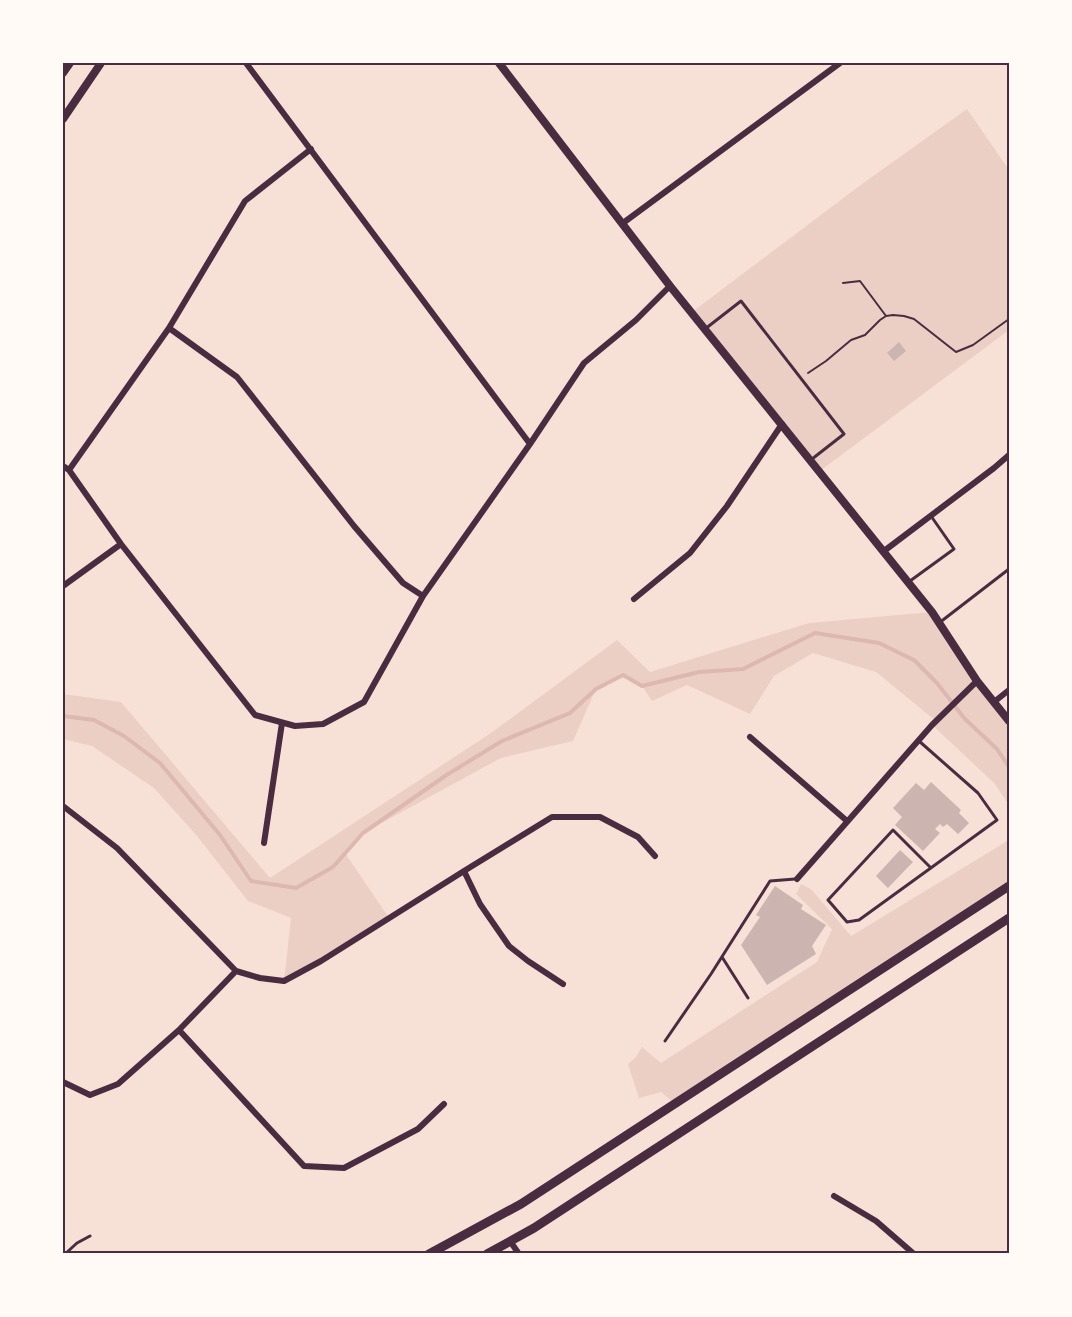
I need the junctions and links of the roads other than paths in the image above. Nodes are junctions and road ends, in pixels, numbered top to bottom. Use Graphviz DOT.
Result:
graph roads {
  1 [pos="70,63"];
  2 [pos="101,63"];
  3 [pos="246,63"];
  4 [pos="499,63"];
  5 [pos="840,63"];
  6 [pos="63,73"];
  7 [pos="63,119"];
  8 [pos="311,149"];
  9 [pos="623,223"];
  10 [pos="670,286"];
  11 [pos="169,328"];
  12 [pos="705,329"];
  13 [pos="782,424"];
  14 [pos="530,444"];
  15 [pos="1009,455"];
  16 [pos="811,460"];
  17 [pos="63,466"];
  18 [pos="69,470"];
  19 [pos="931,516"];
  20 [pos="121,544"];
  21 [pos="884,551"];
  22 [pos="1009,569"];
  23 [pos="908,582"];
  24 [pos="63,586"];
  25 [pos="423,596"];
  26 [pos="634,599"];
  27 [pos="939,623"];
  28 [pos="977,681"];
  29 [pos="1009,690"];
  30 [pos="994,702"];
  31 [pos="1009,721"];
  32 [pos="282,723"];
  33 [pos="750,737"];
  34 [pos="919,741"];
  35 [pos="63,806"];
  36 [pos="847,821"];
  37 [pos="264,843"];
  38 [pos="655,856"];
  39 [pos="931,868"];
  40 [pos="464,871"];
  41 [pos="797,879"];
  42 [pos="1009,886"];
  43 [pos="1009,918"];
  44 [pos="722,957"];
  45 [pos="236,971"];
  46 [pos="563,984"];
  47 [pos="748,998"];
  48 [pos="178,1030"];
  49 [pos="665,1041"];
  50 [pos="63,1082"];
  51 [pos="444,1104"];
  52 [pos="834,1196"];
  53 [pos="90,1236"];
  54 [pos="510,1241"];
  55 [pos="65,1254"];
  56 [pos="429,1254"];
  57 [pos="487,1254"];
  58 [pos="519,1254"];
  59 [pos="914,1254"];
  1 -- 6 [label="main road"];
  2 -- 7 [label="main road"];
  3 -- 8 [label="street"];
  4 -- 9 [label="street"];
  5 -- 9 [label="street"];
  8 -- 11 [label="street"];
  8 -- 14 [label="street"];
  9 -- 10 [label="street"];
  10 -- 12 [label="street"];
  10 -- 14 [label="street"];
  11 -- 18 [label="street"];
  11 -- 25 [label="street"];
  12 -- 13 [label="street"];
  12 -- 16 [label="lane"];
  13 -- 16 [label="street"];
  13 -- 26 [label="street"];
  14 -- 25 [label="street"];
  15 -- 19 [label="street"];
  16 -- 21 [label="street"];
  17 -- 18 [label="street"];
  18 -- 20 [label="street"];
  19 -- 21 [label="street"];
  19 -- 23 [label="lane"];
  20 -- 24 [label="street"];
  20 -- 32 [label="street"];
  21 -- 23 [label="street"];
  22 -- 27 [label="lane"];
  23 -- 27 [label="street"];
  25 -- 32 [label="street"];
  27 -- 28 [label="street"];
  28 -- 30 [label="street"];
  28 -- 34 [label="street"];
  29 -- 30 [label="street"];
  30 -- 31 [label="street"];
  32 -- 37 [label="street"];
  33 -- 36 [label="street"];
  34 -- 36 [label="street"];
  34 -- 39 [label="lane"];
  35 -- 45 [label="street"];
  36 -- 41 [label="street"];
  38 -- 40 [label="street"];
  39 -- 39 [label="lane"];
  40 -- 45 [label="street"];
  40 -- 46 [label="street"];
  41 -- 44 [label="lane"];
  42 -- 56 [label="main road"];
  43 -- 54 [label="main road"];
  44 -- 47 [label="lane"];
  44 -- 49 [label="lane"];
  45 -- 48 [label="street"];
  48 -- 50 [label="street"];
  48 -- 51 [label="street"];
  52 -- 59 [label="street"];
  53 -- 55 [label="lane"];
  54 -- 57 [label="main road"];
  54 -- 58 [label="street"];
}
